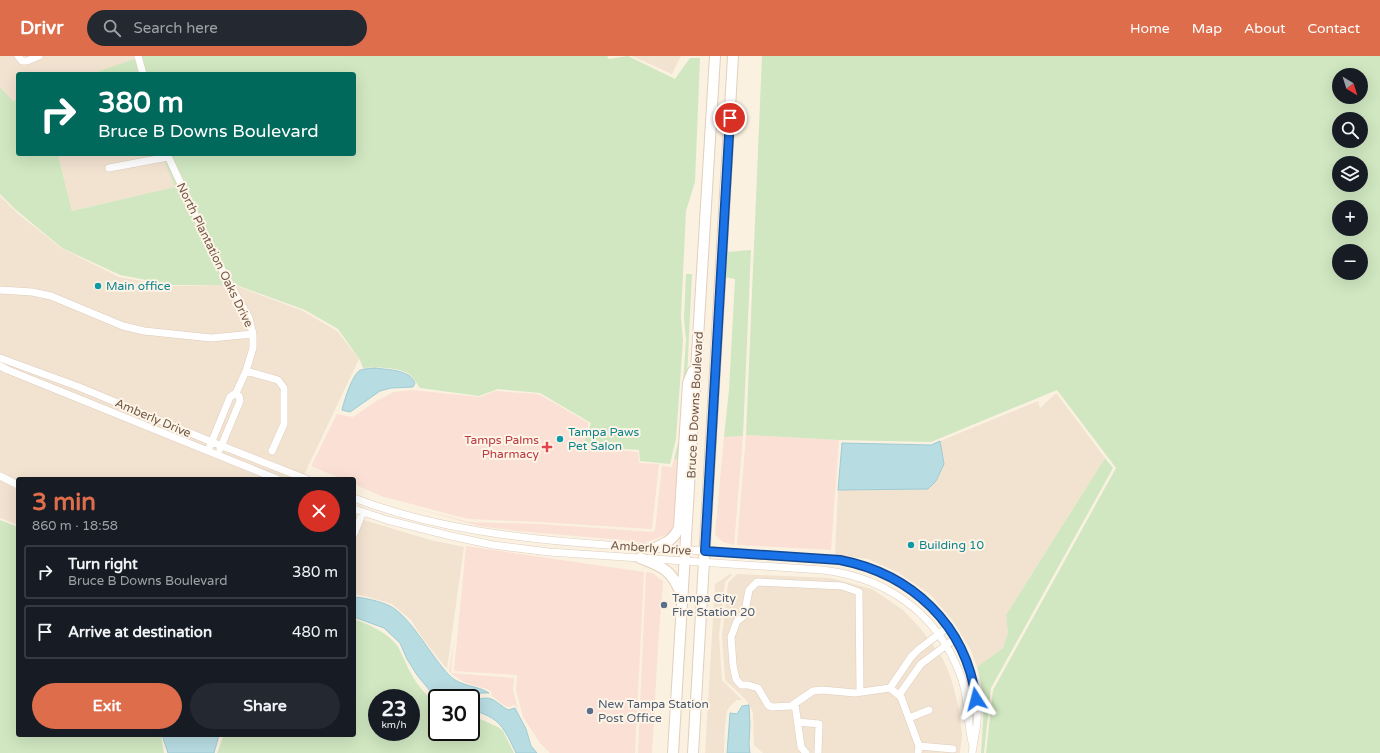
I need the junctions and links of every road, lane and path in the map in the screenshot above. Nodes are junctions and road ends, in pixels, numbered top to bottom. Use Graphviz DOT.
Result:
graph roads {
  1 [pos="18,56"];
  2 [pos="39,56"];
  3 [pos="138,56"];
  4 [pos="716,56"];
  5 [pos="733,56"];
  6 [pos="142,72"];
  7 [pos="168,156"];
  8 [pos="109,168"];
  9 [pos="0,290"];
  10 [pos="253,334"];
  11 [pos="0,358"];
  12 [pos="697,362"];
  13 [pos="0,366"];
  14 [pos="246,371"];
  15 [pos="236,393"];
  16 [pos="212,442"];
  17 [pos="221,446"];
  18 [pos="208,451"];
  19 [pos="272,451"];
  20 [pos="217,455"];
  21 [pos="0,476"];
  22 [pos="272,477"];
  23 [pos="301,477"];
  24 [pos="16,484"];
  25 [pos="356,499"];
  26 [pos="364,502"];
  27 [pos="357,510"];
  28 [pos="655,548"];
  29 [pos="705,551"];
  30 [pos="686,556"];
  31 [pos="640,558"];
  32 [pos="705,562"];
  33 [pos="683,598"];
  34 [pos="948,627"];
  35 [pos="938,634"];
  36 [pos="956,638"];
  37 [pos="946,645"];
  38 [pos="918,650"];
  39 [pos="925,660"];
  40 [pos="890,688"];
  41 [pos="860,692"];
  42 [pos="899,695"];
  43 [pos="795,704"];
  44 [pos="929,710"];
  45 [pos="909,718"];
  46 [pos="798,722"];
  47 [pos="919,749"];
  48 [pos="953,749"];
  49 [pos="972,749"];
  50 [pos="673,753"];
  51 [pos="693,753"];
  52 [pos="806,753"];
  53 [pos="818,753"];
  1 -- 2 [label="street"];
  3 -- 6 [label="street"];
  4 -- 12 [label="main road, Bruce B Downs Boulevard"];
  5 -- 29 [label="main road, Bruce B Downs Boulevard"];
  7 -- 8 [label="street"];
  7 -- 10 [label="street, North Plantation Oaks Drive"];
  9 -- 10 [label="street"];
  10 -- 14 [label="street"];
  11 -- 16 [label="street, Amberly Drive"];
  12 -- 28 [label="main road"];
  12 -- 30 [label="main road, Bruce B Downs Boulevard"];
  13 -- 18 [label="street, Amberly Drive"];
  14 -- 15 [label="street"];
  14 -- 19 [label="street"];
  15 -- 16 [label="street"];
  15 -- 17 [label="street"];
  16 -- 17 [label="street, Amberly Drive"];
  16 -- 18 [label="street"];
  17 -- 20 [label="street"];
  17 -- 23 [label="street, Amberly Drive"];
  18 -- 20 [label="street, Amberly Drive"];
  20 -- 22 [label="street, Amberly Drive"];
  21 -- 24 [label="street"];
  25 -- 26 [label="street, Amberly Drive"];
  26 -- 27 [label="street"];
  26 -- 28 [label="street, Amberly Drive"];
  27 -- 31 [label="street, Amberly Drive"];
  28 -- 30 [label="street, Amberly Drive"];
  29 -- 30 [label="street, Amberly Drive"];
  29 -- 32 [label="main road, Bruce B Downs Boulevard"];
  29 -- 34 [label="street, Amberly Drive"];
  30 -- 31 [label="street, Amberly Drive"];
  30 -- 32 [label="street, Amberly Drive"];
  30 -- 33 [label="main road, Bruce B Downs Boulevard"];
  31 -- 33 [label="main road"];
  32 -- 35 [label="street, Amberly Drive"];
  32 -- 51 [label="main road, Bruce B Downs Boulevard"];
  33 -- 50 [label="main road, Bruce B Downs Boulevard"];
  34 -- 35 [label="street"];
  34 -- 36 [label="street, Amberly Drive"];
  35 -- 37 [label="street, Amberly Drive"];
  35 -- 38 [label="street"];
  36 -- 37 [label="street"];
  36 -- 49 [label="street, Amberly Drive"];
  37 -- 39 [label="street"];
  37 -- 49 [label="street, Amberly Drive"];
  38 -- 39 [label="street"];
  38 -- 40 [label="street"];
  39 -- 42 [label="street"];
  40 -- 41 [label="street"];
  40 -- 42 [label="street"];
  41 -- 43 [label="street"];
  41 -- 43 [label="street"];
  42 -- 45 [label="street"];
  43 -- 46 [label="street"];
  44 -- 45 [label="street"];
  45 -- 47 [label="street"];
  46 -- 52 [label="street"];
  46 -- 53 [label="street"];
  47 -- 48 [label="street"];
}
